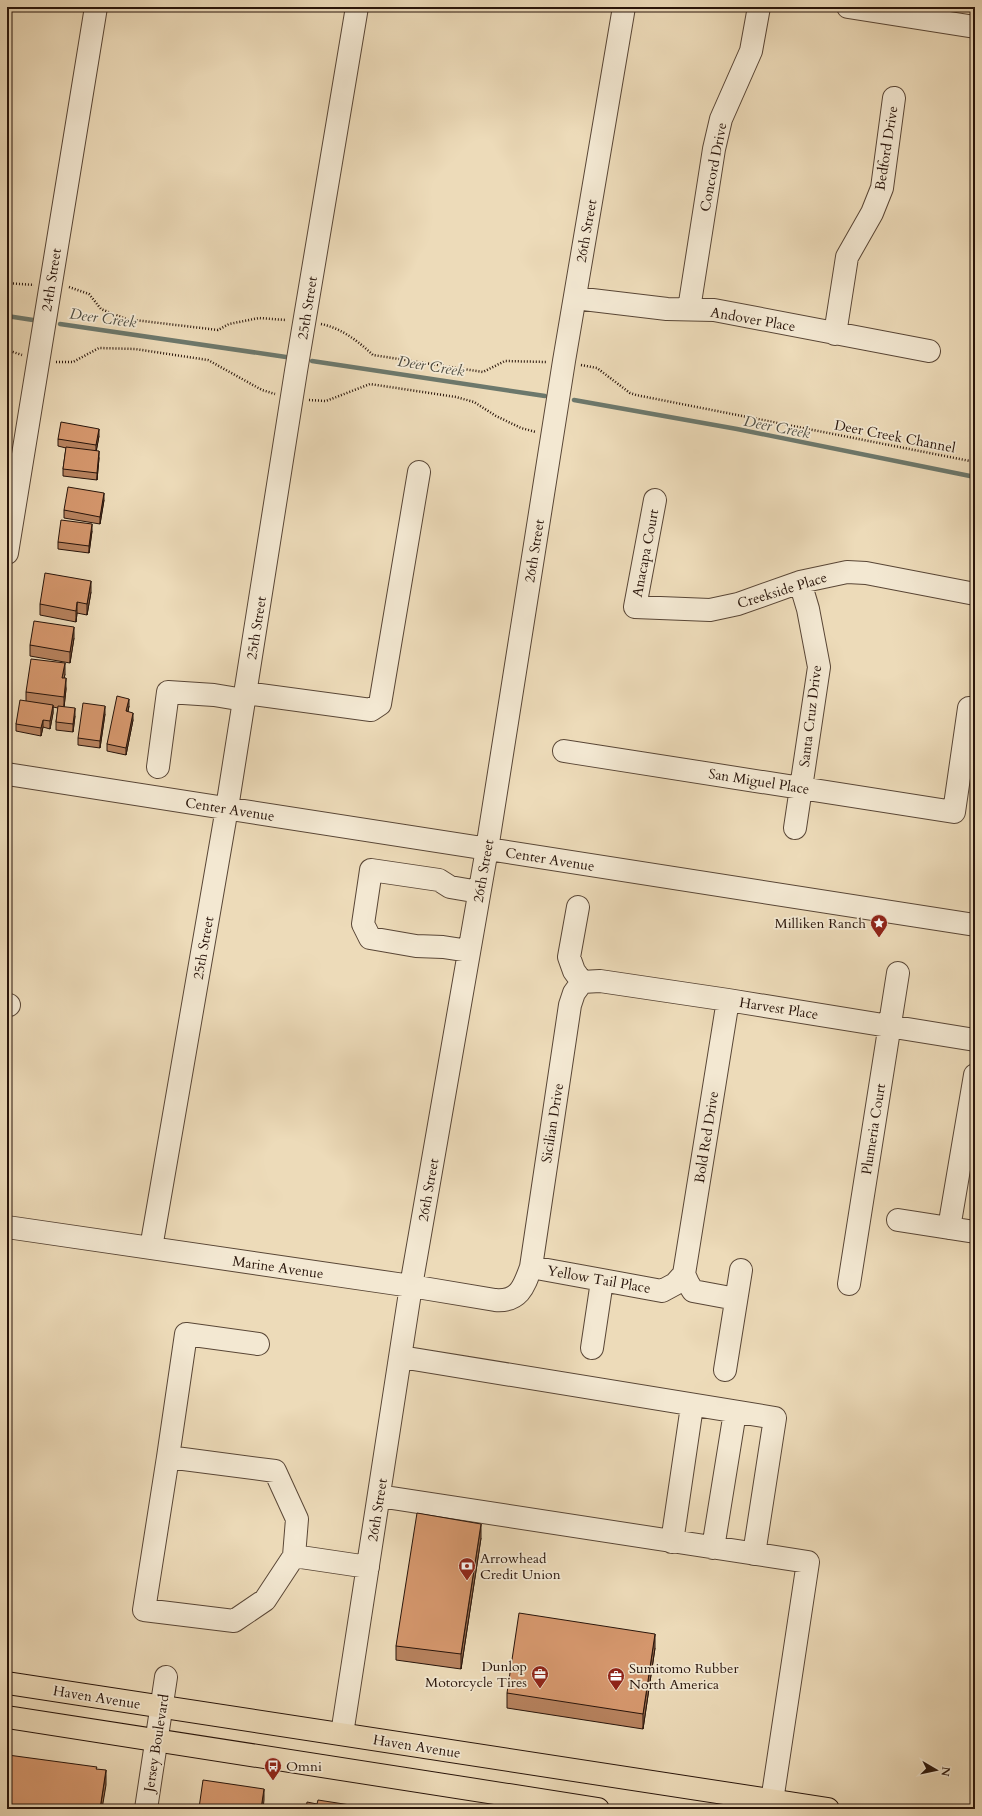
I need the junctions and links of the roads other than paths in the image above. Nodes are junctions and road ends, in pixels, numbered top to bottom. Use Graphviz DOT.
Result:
graph roads {
  1 [pos="96,7"];
  2 [pos="357,7"];
  3 [pos="624,7"];
  4 [pos="759,7"];
  5 [pos="848,7"];
  6 [pos="975,27"];
  7 [pos="894,98"];
  8 [pos="575,298"];
  9 [pos="689,309"];
  10 [pos="835,334"];
  11 [pos="929,351"];
  12 [pos="419,472"];
  13 [pos="655,500"];
  14 [pos="7,553"];
  15 [pos="800,582"];
  16 [pos="975,594"];
  17 [pos="635,606"];
  18 [pos="245,696"];
  19 [pos="969,708"];
  20 [pos="564,751"];
  21 [pos="158,767"];
  22 [pos="7,774"];
  23 [pos="802,788"];
  24 [pos="226,808"];
  25 [pos="795,828"];
  26 [pos="487,849"];
  27 [pos="479,892"];
  28 [pos="578,906"];
  29 [pos="975,925"];
  30 [pos="469,951"];
  31 [pos="898,973"];
  32 [pos="582,982"];
  33 [pos="728,1000"];
  34 [pos="890,1026"];
  35 [pos="975,1040"];
  36 [pos="975,1075"];
  37 [pos="898,1220"];
  38 [pos="7,1227"];
  39 [pos="949,1228"];
  40 [pos="975,1232"];
  41 [pos="151,1248"];
  42 [pos="531,1267"];
  43 [pos="741,1270"];
  44 [pos="684,1274"];
  45 [pos="602,1281"];
  46 [pos="849,1284"];
  47 [pos="411,1286"];
  48 [pos="736,1299"];
  49 [pos="258,1344"];
  50 [pos="592,1348"];
  51 [pos="401,1357"];
  52 [pos="725,1370"];
  53 [pos="692,1406"];
  54 [pos="735,1412"];
  55 [pos="168,1457"];
  56 [pos="379,1496"];
  57 [pos="672,1542"];
  58 [pos="713,1548"];
  59 [pos="754,1554"];
  60 [pos="294,1556"];
  61 [pos="368,1567"];
  62 [pos="166,1677"];
  63 [pos="7,1683"];
  64 [pos="161,1706"];
  65 [pos="7,1717"];
  66 [pos="342,1734"];
  67 [pos="156,1740"];
  68 [pos="772,1801"];
  69 [pos="146,1809"];
  70 [pos="598,1809"];
  71 [pos="828,1809"];
  1 -- 14 [label="street, 24th Street"];
  2 -- 18 [label="street, 25th Street"];
  3 -- 8 [label="street, 26th Street"];
  4 -- 9 [label="street, Concord Drive"];
  5 -- 6 [label="street"];
  7 -- 10 [label="street, Bedford Drive"];
  8 -- 9 [label="street, Andover Place"];
  8 -- 26 [label="street, 26th Street"];
  9 -- 10 [label="street, Andover Place"];
  10 -- 11 [label="street, Andover Place"];
  12 -- 18 [label="street"];
  13 -- 17 [label="street, Anacapa Court"];
  15 -- 16 [label="street, Creekside Place"];
  15 -- 17 [label="street, Creekside Place"];
  15 -- 23 [label="street, Santa Cruz Drive"];
  18 -- 21 [label="street"];
  18 -- 24 [label="street, 25th Street"];
  19 -- 23 [label="street, San Miguel Place"];
  20 -- 23 [label="street, San Miguel Place"];
  22 -- 24 [label="street, Center Avenue"];
  23 -- 25 [label="street, Santa Cruz Drive"];
  24 -- 26 [label="street, Center Avenue"];
  24 -- 41 [label="street, 25th Street"];
  26 -- 27 [label="street, 26th Street"];
  26 -- 29 [label="street, Center Avenue"];
  27 -- 30 [label="street, 26th Street"];
  27 -- 30 [label="street"];
  28 -- 32 [label="street"];
  30 -- 47 [label="street, 26th Street"];
  31 -- 34 [label="street, Plumeria Court"];
  32 -- 33 [label="street, Harvest Place"];
  32 -- 42 [label="street, Sicilian Drive"];
  33 -- 34 [label="street, Harvest Place"];
  33 -- 44 [label="street, Bold Red Drive"];
  34 -- 35 [label="street, Harvest Place"];
  34 -- 46 [label="street, Plumeria Court"];
  36 -- 39 [label="street"];
  37 -- 39 [label="street"];
  38 -- 41 [label="street, Marine Avenue"];
  39 -- 40 [label="street"];
  41 -- 47 [label="street, Marine Avenue"];
  42 -- 45 [label="street, Yellow Tail Place"];
  42 -- 47 [label="street, Marine Avenue"];
  43 -- 48 [label="street"];
  44 -- 45 [label="street, Yellow Tail Place"];
  44 -- 48 [label="street"];
  45 -- 50 [label="street"];
  47 -- 51 [label="street, 26th Street"];
  48 -- 52 [label="street"];
  49 -- 55 [label="street"];
  51 -- 53 [label="street"];
  51 -- 56 [label="street, 26th Street"];
  53 -- 54 [label="street"];
  53 -- 57 [label="street"];
  54 -- 58 [label="street"];
  54 -- 59 [label="street"];
  55 -- 60 [label="street"];
  55 -- 60 [label="street"];
  56 -- 57 [label="street"];
  56 -- 61 [label="street, 26th Street"];
  57 -- 58 [label="street"];
  58 -- 59 [label="street"];
  59 -- 68 [label="street"];
  60 -- 61 [label="street"];
  61 -- 66 [label="street, 26th Street"];
  62 -- 64 [label="street, Jersey Boulevard"];
  63 -- 64 [label="main road, Haven Avenue"];
  64 -- 66 [label="main road, Haven Avenue"];
  64 -- 67 [label="street, Jersey Boulevard"];
  65 -- 67 [label="main road"];
  66 -- 68 [label="main road, Haven Avenue"];
  67 -- 69 [label="street, Jersey Boulevard"];
  67 -- 70 [label="main road"];
  68 -- 71 [label="main road, Haven Avenue"];
}
